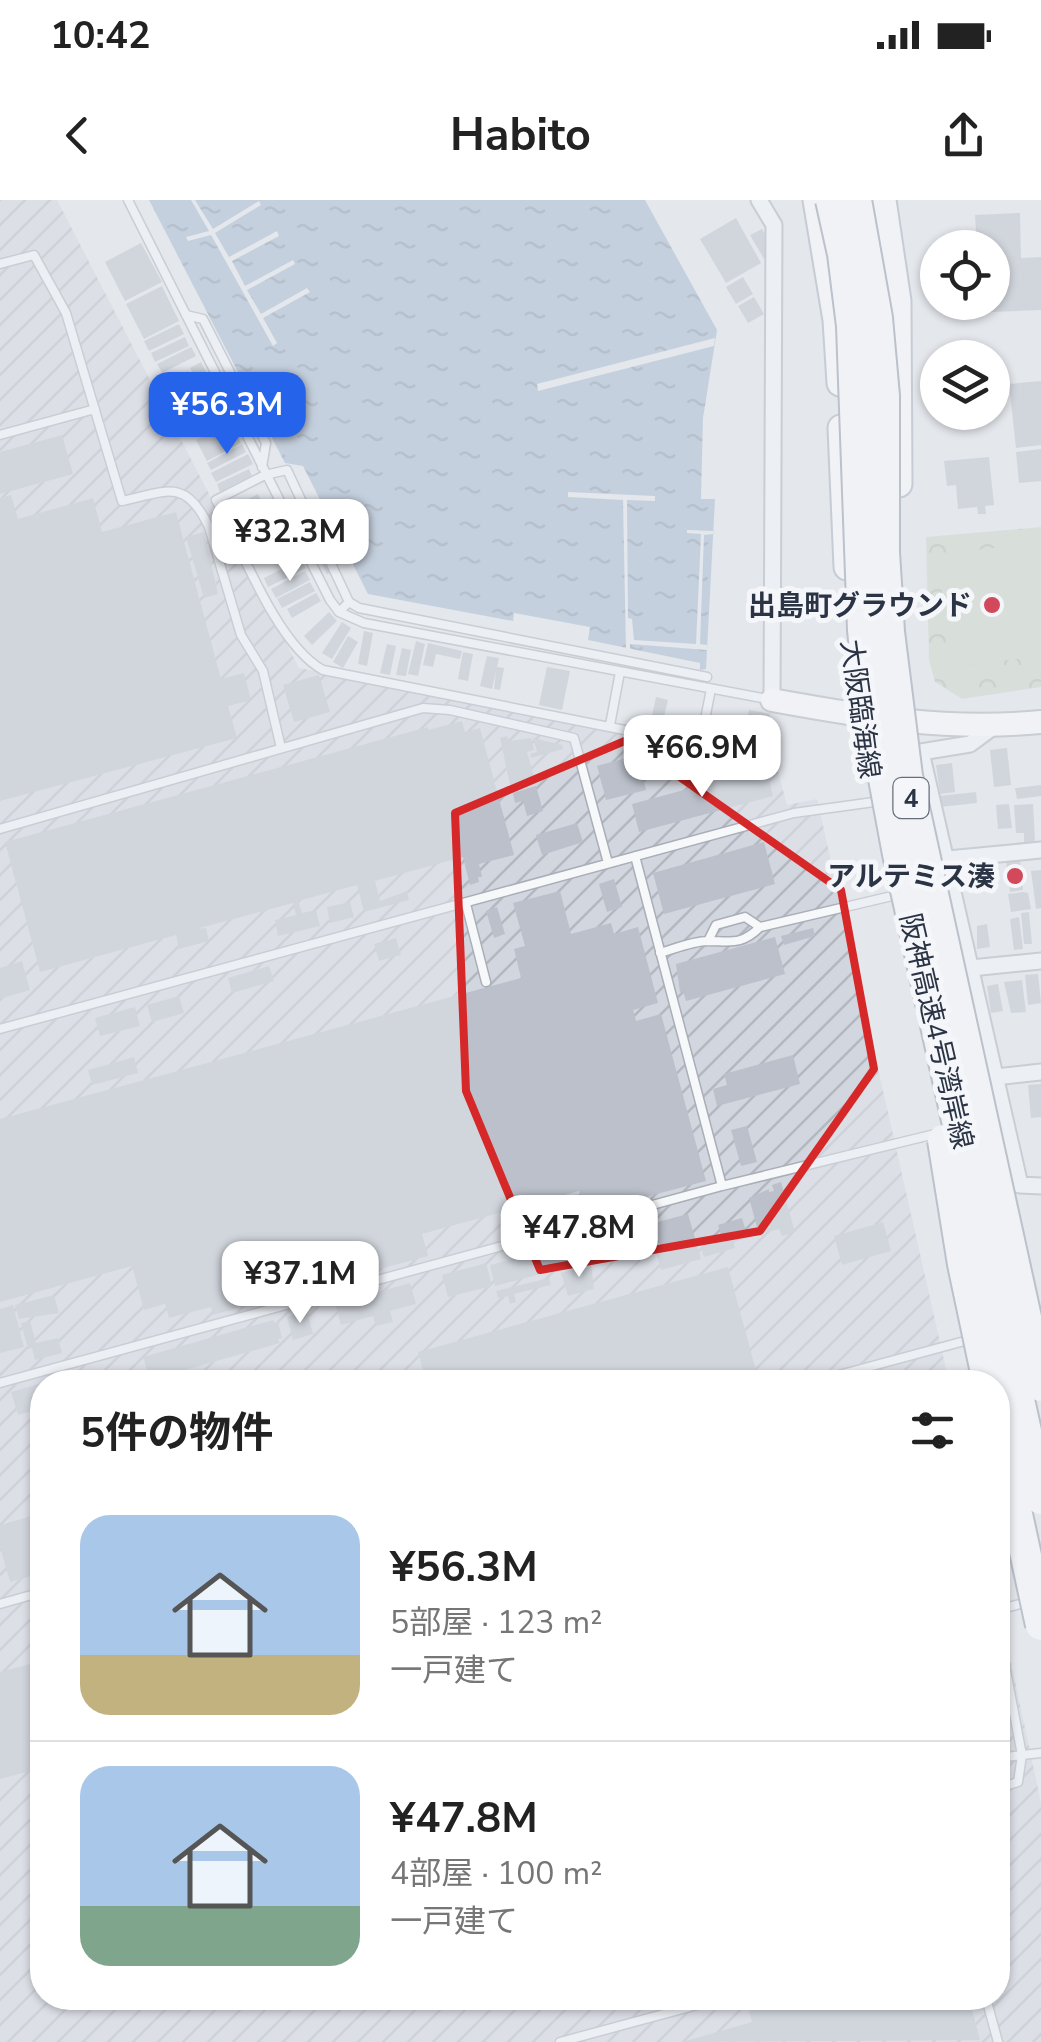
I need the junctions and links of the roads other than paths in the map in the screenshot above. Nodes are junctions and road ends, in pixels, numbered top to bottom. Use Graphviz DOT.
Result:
graph roads {
  1 [pos="128,200"];
  2 [pos="760,200"];
  3 [pos="816,200"];
  4 [pos="831,200"];
  5 [pos="856,200"];
  6 [pos="883,200"];
  7 [pos="0,264"];
  8 [pos="186,315"];
  9 [pos="94,408"];
  10 [pos="0,435"];
  11 [pos="264,472"];
  12 [pos="349,602"];
  13 [pos="339,612"];
  14 [pos="620,672"];
  15 [pos="707,677"];
  16 [pos="711,689"];
  17 [pos="772,700"];
  18 [pos="860,716"];
  19 [pos="1041,722"];
  20 [pos="911,724"];
  21 [pos="610,725"];
  22 [pos="992,727"];
  23 [pos="281,748"];
  24 [pos="874,802"];
  25 [pos="0,829"];
  26 [pos="1041,850"];
  27 [pos="898,854"];
  28 [pos="635,856"];
  29 [pos="948,859"];
  30 [pos="608,863"];
  31 [pos="892,896"];
  32 [pos="466,904"];
  33 [pos="760,927"];
  34 [pos="708,941"];
  35 [pos="660,953"];
  36 [pos="1041,961"];
  37 [pos="971,968"];
  38 [pos="486,982"];
  39 [pos="0,1029"];
  40 [pos="1041,1072"];
  41 [pos="996,1078"];
  42 [pos="950,1131"];
  43 [pos="722,1186"];
  44 [pos="1041,1186"];
  45 [pos="1041,1328"];
  46 [pos="990,1334"];
  47 [pos="48,1370"];
  48 [pos="857,1370"];
  49 [pos="985,1370"];
  50 [pos="994,1370"];
  51 [pos="30,1375"];
  52 [pos="0,1383"];
  53 [pos="1041,1386"];
  54 [pos="1010,1464"];
  55 [pos="1010,1476"];
  56 [pos="1041,1499"];
  57 [pos="1041,1562"];
  58 [pos="30,1595"];
  59 [pos="1041,1598"];
  60 [pos="0,1604"];
  61 [pos="1010,1607"];
  62 [pos="1041,1625"];
  63 [pos="1010,1692"];
  64 [pos="1041,1753"];
  65 [pos="1022,1756"];
  66 [pos="1010,1757"];
  67 [pos="1010,1784"];
  68 [pos="678,2010"];
  69 [pos="989,2010"];
  70 [pos="560,2042"];
  71 [pos="998,2042"];
  1 -- 8 [label="lane"];
  2 -- 17 [label="street"];
  3 -- 18 [label="main road, 大阪臨海線"];
  4 -- 27 [label="highway, 阪神高速4号湾岸線 / 4, bridge"];
  5 -- 53 [label="highway, 阪神高速4号湾岸線 / 4, bridge"];
  6 -- 20 [label="main road, 大阪臨海線"];
  7 -- 9 [label="lane"];
  8 -- 11 [label="lane"];
  8 -- 11 [label="lane"];
  9 -- 10 [label="lane"];
  9 -- 23 [label="lane"];
  11 -- 12 [label="lane"];
  11 -- 13 [label="lane"];
  11 -- 21 [label="lane"];
  12 -- 13 [label="lane"];
  12 -- 15 [label="lane"];
  13 -- 14 [label="lane"];
  14 -- 16 [label="lane"];
  14 -- 21 [label="lane"];
  16 -- 17 [label="lane"];
  16 -- 21 [label="lane"];
  17 -- 18 [label="street"];
  18 -- 20 [label="street"];
  18 -- 24 [label="main road, 大阪臨海線"];
  19 -- 22 [label="street"];
  20 -- 22 [label="street"];
  20 -- 45 [label="main road, 大阪臨海線"];
  22 -- 29 [label="street"];
  23 -- 25 [label="lane"];
  23 -- 30 [label="lane"];
  24 -- 28 [label="lane"];
  24 -- 31 [label="main road, 大阪臨海線"];
  26 -- 29 [label="street"];
  27 -- 49 [label="highway, bridge"];
  27 -- 56 [label="highway, 阪神高速4号湾岸線 / 4, bridge"];
  28 -- 30 [label="lane"];
  28 -- 35 [label="lane"];
  29 -- 37 [label="street"];
  30 -- 32 [label="lane"];
  31 -- 33 [label="lane"];
  31 -- 42 [label="main road, 大阪臨海線"];
  32 -- 38 [label="lane"];
  32 -- 39 [label="lane"];
  33 -- 34 [label="lane"];
  33 -- 34 [label="lane"];
  34 -- 35 [label="lane"];
  35 -- 43 [label="lane"];
  36 -- 37 [label="street"];
  37 -- 41 [label="street"];
  40 -- 41 [label="street"];
  41 -- 44 [label="street"];
  42 -- 43 [label="lane"];
  42 -- 46 [label="main road, 大阪臨海線"];
  43 -- 47 [label="lane"];
  46 -- 48 [label="lane"];
  46 -- 50 [label="main road, 大阪臨海線"];
  51 -- 52 [label="lane"];
  54 -- 57 [label="main road, 大阪臨海線"];
  55 -- 62 [label="highway, bridge"];
  58 -- 60 [label="lane"];
  59 -- 61 [label="lane"];
  63 -- 65 [label="lane"];
  64 -- 65 [label="lane"];
  65 -- 66 [label="lane"];
  65 -- 67 [label="lane"];
  68 -- 70 [label="lane"];
  69 -- 71 [label="lane"];
}
